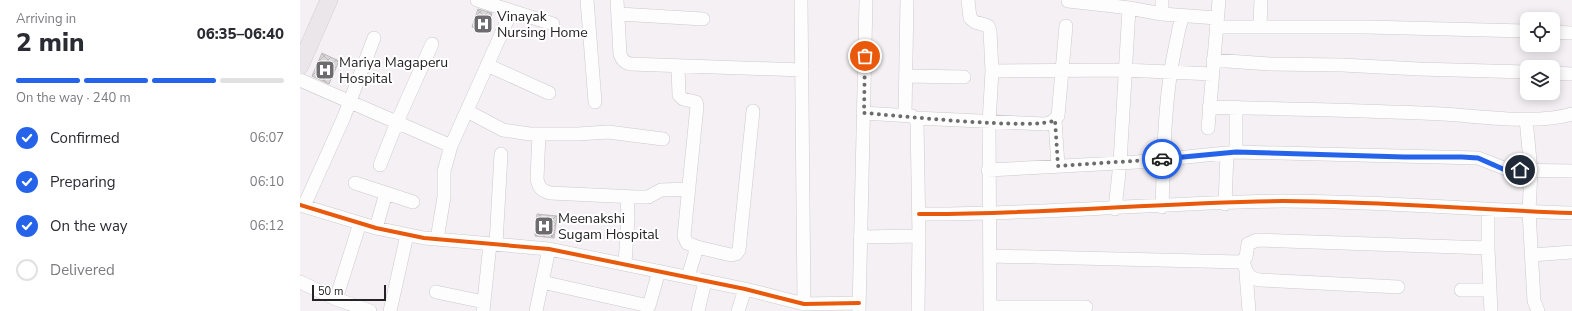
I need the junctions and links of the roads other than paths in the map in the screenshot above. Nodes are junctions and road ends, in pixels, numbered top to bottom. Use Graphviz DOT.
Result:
graph roads {
  1 [pos="329,0"];
  2 [pos="476,0"];
  3 [pos="587,0"];
  4 [pos="617,0"];
  5 [pos="801,0"];
  6 [pos="866,0"];
  7 [pos="907,0"];
  8 [pos="968,0"];
  9 [pos="1162,0"];
  10 [pos="1219,0"];
  11 [pos="1261,0"];
  12 [pos="1068,1"];
  13 [pos="1105,3"];
  14 [pos="1129,8"];
  15 [pos="511,12"];
  16 [pos="619,14"];
  17 [pos="1162,14"];
  18 [pos="1183,16"];
  19 [pos="703,19"];
  20 [pos="1217,23"];
  21 [pos="553,24"];
  22 [pos="1066,26"];
  23 [pos="1260,26"];
  24 [pos="1520,31"];
  25 [pos="1560,32"];
  26 [pos="1572,33"];
  27 [pos="374,38"];
  28 [pos="432,44"];
  29 [pos="1213,60"];
  30 [pos="487,65"];
  31 [pos="300,66"];
  32 [pos="678,66"];
  33 [pos="802,70"];
  34 [pos="1064,70"];
  35 [pos="1125,70"];
  36 [pos="992,71"];
  37 [pos="1170,72"];
  38 [pos="1520,72"];
  39 [pos="1560,73"];
  40 [pos="1212,74"];
  41 [pos="1572,74"];
  42 [pos="906,76"];
  43 [pos="964,77"];
  44 [pos="300,80"];
  45 [pos="549,93"];
  46 [pos="349,101"];
  47 [pos="595,102"];
  48 [pos="1209,107"];
  49 [pos="1236,107"];
  50 [pos="753,110"];
  51 [pos="467,111"];
  52 [pos="864,113"];
  53 [pos="1572,114"];
  54 [pos="910,116"];
  55 [pos="1526,119"];
  56 [pos="1055,120"];
  57 [pos="397,122"];
  58 [pos="989,122"];
  59 [pos="1208,128"];
  60 [pos="539,134"];
  61 [pos="663,139"];
  62 [pos="451,146"];
  63 [pos="1232,153"];
  64 [pos="501,154"];
  65 [pos="1164,159"];
  66 [pos="1120,163"];
  67 [pos="380,165"];
  68 [pos="1058,166"];
  69 [pos="988,170"];
  70 [pos="1531,171"];
  71 [pos="1572,171"];
  72 [pos="354,183"];
  73 [pos="689,189"];
  74 [pos="386,193"];
  75 [pos="627,197"];
  76 [pos="413,202"];
  77 [pos="1225,204"];
  78 [pos="302,206"];
  79 [pos="1162,207"];
  80 [pos="1115,208"];
  81 [pos="1488,210"];
  82 [pos="1529,212"];
  83 [pos="1572,213"];
  84 [pos="919,214"];
  85 [pos="988,215"];
  86 [pos="360,223"];
  87 [pos="376,228"];
  88 [pos="407,235"];
  89 [pos="919,236"];
  90 [pos="860,237"];
  91 [pos="437,239"];
  92 [pos="493,244"];
  93 [pos="697,247"];
  94 [pos="1488,248"];
  95 [pos="549,249"];
  96 [pos="1572,252"];
  97 [pos="1532,255"];
  98 [pos="990,256"];
  99 [pos="625,264"];
  100 [pos="1245,267"];
  101 [pos="659,271"];
  102 [pos="688,277"];
  103 [pos="705,281"];
  104 [pos="300,282"];
  105 [pos="542,282"];
  106 [pos="1398,287"];
  107 [pos="745,289"];
  108 [pos="1461,290"];
  109 [pos="1490,290"];
  110 [pos="436,292"];
  111 [pos="804,304"];
  112 [pos="343,305"];
  113 [pos="784,305"];
  114 [pos="484,306"];
  115 [pos="859,307"];
  116 [pos="1086,307"];
  117 [pos="990,309"];
  118 [pos="370,311"];
  119 [pos="390,311"];
  120 [pos="536,311"];
  121 [pos="698,311"];
  122 [pos="738,311"];
  123 [pos="918,311"];
  124 [pos="1249,311"];
  125 [pos="1491,311"];
  126 [pos="1538,311"];
  1 -- 31 [label="main road"];
  2 -- 15 [label="street"];
  3 -- 47 [label="street"];
  4 -- 16 [label="street"];
  5 -- 33 [label="street"];
  6 -- 52 [label="street"];
  7 -- 42 [label="street"];
  8 -- 36 [label="street"];
  9 -- 17 [label="street"];
  10 -- 20 [label="street"];
  11 -- 23 [label="street"];
  12 -- 13 [label="street"];
  13 -- 14 [label="street"];
  14 -- 17 [label="street"];
  14 -- 35 [label="street"];
  15 -- 21 [label="street"];
  15 -- 30 [label="street"];
  16 -- 19 [label="street"];
  16 -- 32 [label="street"];
  17 -- 18 [label="street"];
  18 -- 20 [label="street"];
  18 -- 37 [label="street"];
  20 -- 23 [label="street"];
  20 -- 29 [label="street"];
  22 -- 34 [label="street"];
  23 -- 24 [label="street"];
  25 -- 26 [label="street"];
  27 -- 46 [label="street"];
  28 -- 57 [label="street"];
  29 -- 38 [label="street"];
  29 -- 40 [label="street"];
  30 -- 45 [label="street"];
  30 -- 51 [label="street"];
  32 -- 33 [label="street"];
  32 -- 73 [label="street"];
  33 -- 111 [label="street"];
  34 -- 35 [label="street"];
  34 -- 36 [label="street"];
  34 -- 56 [label="street"];
  35 -- 37 [label="street"];
  35 -- 66 [label="street"];
  36 -- 58 [label="street"];
  37 -- 40 [label="street"];
  37 -- 65 [label="street"];
  39 -- 41 [label="street"];
  40 -- 48 [label="street"];
  42 -- 43 [label="street"];
  42 -- 54 [label="street"];
  44 -- 46 [label="street"];
  46 -- 57 [label="street"];
  46 -- 78 [label="street"];
  48 -- 49 [label="street"];
  48 -- 59 [label="street"];
  49 -- 55 [label="street"];
  49 -- 63 [label="street"];
  50 -- 93 [label="street"];
  51 -- 60 [label="street"];
  51 -- 62 [label="street"];
  52 -- 54 [label="street"];
  52 -- 90 [label="street"];
  53 -- 55 [label="street"];
  54 -- 58 [label="street"];
  54 -- 84 [label="street"];
  55 -- 70 [label="street"];
  56 -- 58 [label="street"];
  56 -- 68 [label="street"];
  57 -- 62 [label="street"];
  57 -- 67 [label="street"];
  58 -- 69 [label="street"];
  60 -- 61 [label="street"];
  60 -- 75 [label="street"];
  62 -- 91 [label="street"];
  63 -- 65 [label="street"];
  63 -- 70 [label="street"];
  63 -- 77 [label="street"];
  64 -- 92 [label="street"];
  65 -- 66 [label="street"];
  65 -- 79 [label="street"];
  66 -- 68 [label="street"];
  66 -- 80 [label="street"];
  68 -- 69 [label="street"];
  69 -- 85 [label="street"];
  70 -- 71 [label="street"];
  70 -- 82 [label="street"];
  72 -- 74 [label="street"];
  73 -- 75 [label="street"];
  73 -- 93 [label="street"];
  74 -- 76 [label="street"];
  74 -- 87 [label="street"];
  75 -- 99 [label="street"];
  77 -- 79 [label="street"];
  77 -- 81 [label="street"];
  78 -- 86 [label="street"];
  79 -- 80 [label="street"];
  80 -- 85 [label="street"];
  81 -- 82 [label="street"];
  81 -- 94 [label="street"];
  82 -- 83 [label="street"];
  82 -- 97 [label="street"];
  84 -- 85 [label="street"];
  84 -- 89 [label="street"];
  85 -- 98 [label="street"];
  86 -- 87 [label="street"];
  86 -- 112 [label="street"];
  87 -- 88 [label="street"];
  88 -- 91 [label="street"];
  88 -- 119 [label="street"];
  89 -- 90 [label="street"];
  89 -- 123 [label="street"];
  90 -- 115 [label="street"];
  91 -- 92 [label="street"];
  92 -- 95 [label="street"];
  92 -- 114 [label="street"];
  93 -- 102 [label="street"];
  94 -- 100 [label="street"];
  94 -- 109 [label="street"];
  95 -- 99 [label="street"];
  95 -- 105 [label="street"];
  96 -- 97 [label="street"];
  97 -- 126 [label="street"];
  98 -- 100 [label="street"];
  98 -- 117 [label="street"];
  99 -- 101 [label="street"];
  100 -- 106 [label="street"];
  100 -- 124 [label="street"];
  101 -- 102 [label="street"];
  101 -- 105 [label="street"];
  102 -- 103 [label="street"];
  103 -- 107 [label="street"];
  103 -- 121 [label="street"];
  104 -- 112 [label="street"];
  105 -- 120 [label="street"];
  107 -- 113 [label="street"];
  107 -- 122 [label="street"];
  108 -- 109 [label="street"];
  109 -- 125 [label="street"];
  110 -- 114 [label="street"];
  111 -- 113 [label="street"];
  111 -- 115 [label="street"];
  112 -- 118 [label="street"];
  116 -- 117 [label="street"];
}
